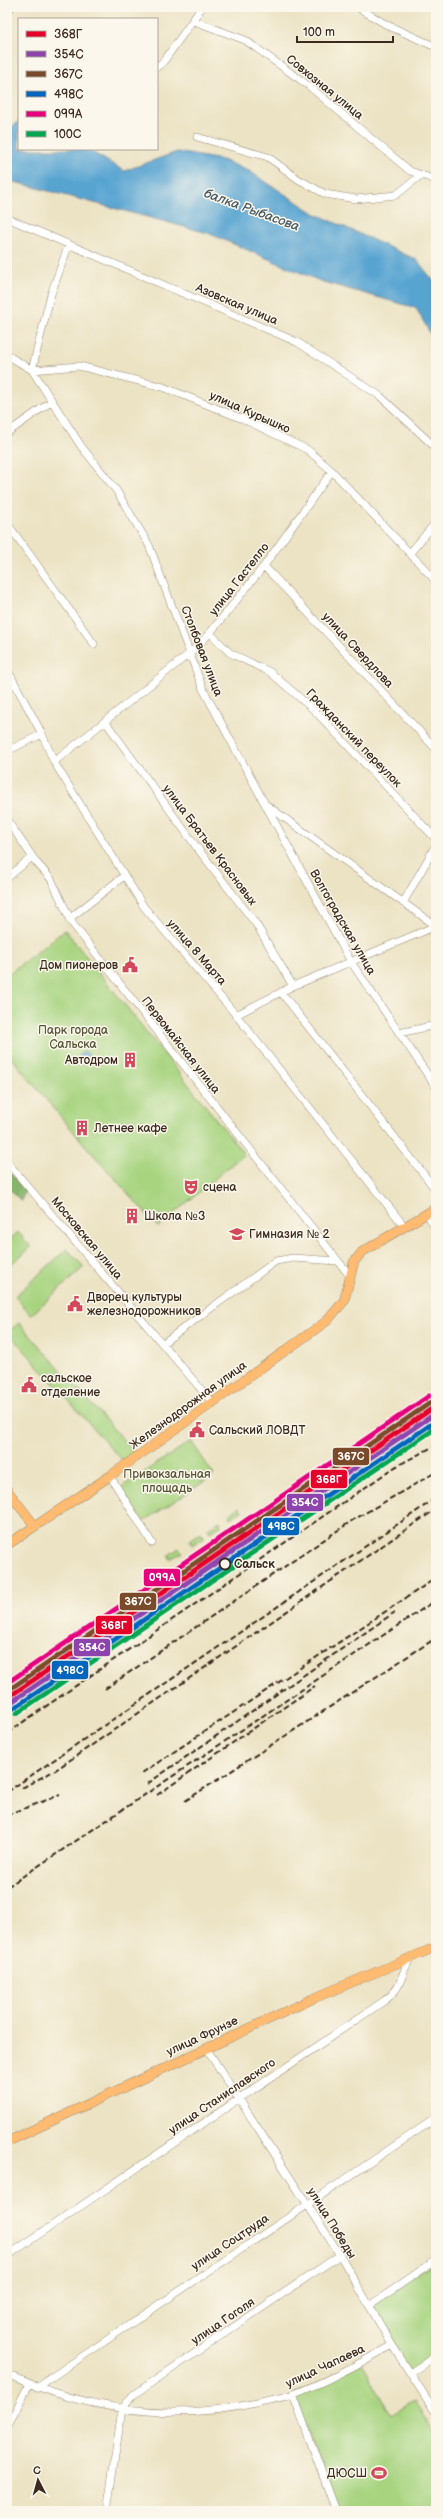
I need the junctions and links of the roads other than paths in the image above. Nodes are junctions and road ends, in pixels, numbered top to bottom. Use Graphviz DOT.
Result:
graph roads {
  1 [pos="10,7"];
  2 [pos="202,7"];
  3 [pos="358,7"];
  4 [pos="7,11"];
  5 [pos="194,21"];
  6 [pos="436,47"];
  7 [pos="158,66"];
  8 [pos="197,138"];
  9 [pos="421,175"];
  10 [pos="436,180"];
  11 [pos="7,218"];
  12 [pos="69,244"];
  13 [pos="7,355"];
  14 [pos="32,370"];
  15 [pos="52,400"];
  16 [pos="7,433"];
  17 [pos="436,448"];
  18 [pos="332,471"];
  19 [pos="436,522"];
  20 [pos="7,523"];
  21 [pos="410,553"];
  22 [pos="264,566"];
  23 [pos="436,581"];
  24 [pos="210,632"];
  25 [pos="94,644"];
  26 [pos="190,653"];
  27 [pos="7,669"];
  28 [pos="105,721"];
  29 [pos="42,734"];
  30 [pos="436,749"];
  31 [pos="7,751"];
  32 [pos="54,762"];
  33 [pos="264,804"];
  34 [pos="7,820"];
  35 [pos="436,839"];
  36 [pos="436,845"];
  37 [pos="32,857"];
  38 [pos="124,876"];
  39 [pos="7,878"];
  40 [pos="403,903"];
  41 [pos="69,919"];
  42 [pos="436,926"];
  43 [pos="351,962"];
  44 [pos="293,986"];
  45 [pos="281,992"];
  46 [pos="236,1015"];
  47 [pos="436,1026"];
  48 [pos="399,1033"];
  49 [pos="436,1087"];
  50 [pos="7,1162"];
  51 [pos="436,1190"];
  52 [pos="436,1208"];
  53 [pos="427,1214"];
  54 [pos="405,1227"];
  55 [pos="436,1229"];
  56 [pos="338,1260"];
  57 [pos="350,1276"];
  58 [pos="163,1343"];
  59 [pos="212,1402"];
  60 [pos="110,1476"];
  61 [pos="7,1490"];
  62 [pos="36,1526"];
  63 [pos="152,1543"];
  64 [pos="7,1545"];
  65 [pos="436,1947"];
  66 [pos="410,1959"];
  67 [pos="206,2048"];
  68 [pos="238,2100"];
  69 [pos="436,2118"];
  70 [pos="7,2142"];
  71 [pos="306,2203"];
  72 [pos="340,2255"];
  73 [pos="7,2256"];
  74 [pos="436,2260"];
  75 [pos="369,2306"];
  76 [pos="392,2345"];
  77 [pos="436,2356"];
  78 [pos="410,2373"];
  79 [pos="7,2374"];
  80 [pos="29,2384"];
  81 [pos="37,2387"];
  82 [pos="294,2394"];
  83 [pos="122,2409"];
  84 [pos="436,2413"];
  85 [pos="7,2428"];
  86 [pos="107,2511"];
  87 [pos="336,2511"];
  1 -- 4 [label="main road"];
  2 -- 5 [label="street"];
  3 -- 6 [label="street"];
  5 -- 7 [label="street"];
  5 -- 9 [label="street, Совхозная улица"];
  8 -- 9 [label="street"];
  9 -- 10 [label="street, Совхозная улица"];
  11 -- 12 [label="street, Азовская улица"];
  12 -- 14 [label="street"];
  12 -- 17 [label="street, Азовская улица"];
  13 -- 14 [label="street"];
  14 -- 15 [label="street, Столбовая улица"];
  14 -- 18 [label="street, улица Курышко"];
  15 -- 16 [label="street"];
  15 -- 26 [label="street, Столбовая улица"];
  18 -- 21 [label="street, улица Курышко"];
  18 -- 22 [label="street, улица Гастелло"];
  19 -- 21 [label="street"];
  20 -- 25 [label="street"];
  21 -- 23 [label="street, улица Курышко"];
  22 -- 24 [label="street, улица Гастелло"];
  22 -- 30 [label="street, улица Свердлова"];
  24 -- 26 [label="street, улица Гастелло"];
  24 -- 35 [label="street, Гражданский переулок"];
  26 -- 28 [label="street, улица Гастелло"];
  26 -- 33 [label="street, Столбовая улица"];
  27 -- 29 [label="street, улица 8 Марта"];
  28 -- 32 [label="street, улица Гастелло"];
  28 -- 44 [label="street, улица Братьев Красновых"];
  29 -- 31 [label="street"];
  29 -- 32 [label="street, улица 8 Марта"];
  32 -- 38 [label="street, улица 8 Марта"];
  33 -- 40 [label="street, Столбовая улица"];
  33 -- 43 [label="street, Волгоградская улица"];
  34 -- 37 [label="street, Первомайская улица"];
  36 -- 40 [label="street"];
  37 -- 39 [label="street"];
  37 -- 41 [label="street, Первомайская улица"];
  38 -- 41 [label="street"];
  38 -- 46 [label="street, улица 8 Марта"];
  40 -- 42 [label="street, Столбовая улица"];
  41 -- 56 [label="street, Первомайская улица"];
  42 -- 43 [label="street"];
  43 -- 44 [label="street"];
  43 -- 48 [label="street, Волгоградская улица"];
  44 -- 45 [label="street"];
  45 -- 46 [label="street"];
  45 -- 51 [label="street"];
  46 -- 54 [label="street, улица 8 Марта"];
  47 -- 48 [label="street"];
  48 -- 49 [label="street, Волгоградская улица"];
  50 -- 58 [label="street, Московская улица"];
  52 -- 53 [label="main road"];
  53 -- 54 [label="main road"];
  53 -- 55 [label="street"];
  54 -- 57 [label="main road, Железнодорожная улица"];
  56 -- 57 [label="street, Первомайская улица"];
  56 -- 58 [label="street"];
  57 -- 59 [label="main road, Железнодорожная улица"];
  58 -- 59 [label="street, Московская улица"];
  59 -- 60 [label="main road, Железнодорожная улица"];
  60 -- 62 [label="main road, Железнодорожная улица"];
  60 -- 63 [label="street"];
  61 -- 62 [label="main road"];
  62 -- 64 [label="main road, Железнодорожная улица"];
  65 -- 66 [label="main road"];
  66 -- 67 [label="main road, улица Фрунзе"];
  66 -- 68 [label="street, улица Станиславского"];
  67 -- 68 [label="street, улица Победы"];
  67 -- 70 [label="main road, улица Фрунзе"];
  68 -- 71 [label="street, улица Победы"];
  68 -- 73 [label="street, улица Станиславского"];
  69 -- 71 [label="street, улица Соцтруда"];
  71 -- 72 [label="street, улица Победы"];
  71 -- 81 [label="street, улица Соцтруда"];
  72 -- 75 [label="street, улица Победы"];
  72 -- 83 [label="street, улица Гоголя"];
  74 -- 75 [label="street"];
  75 -- 76 [label="street, улица Победы"];
  76 -- 78 [label="street, улица Победы"];
  76 -- 82 [label="street, улица Чапаева"];
  77 -- 78 [label="street"];
  78 -- 84 [label="street, улица Победы"];
  79 -- 80 [label="street, улица Чапаева"];
  80 -- 81 [label="street, улица Чапаева"];
  80 -- 85 [label="street"];
  81 -- 83 [label="street, улица Чапаева"];
  82 -- 83 [label="street, улица Чапаева"];
  82 -- 87 [label="street"];
  83 -- 86 [label="street"];
}
